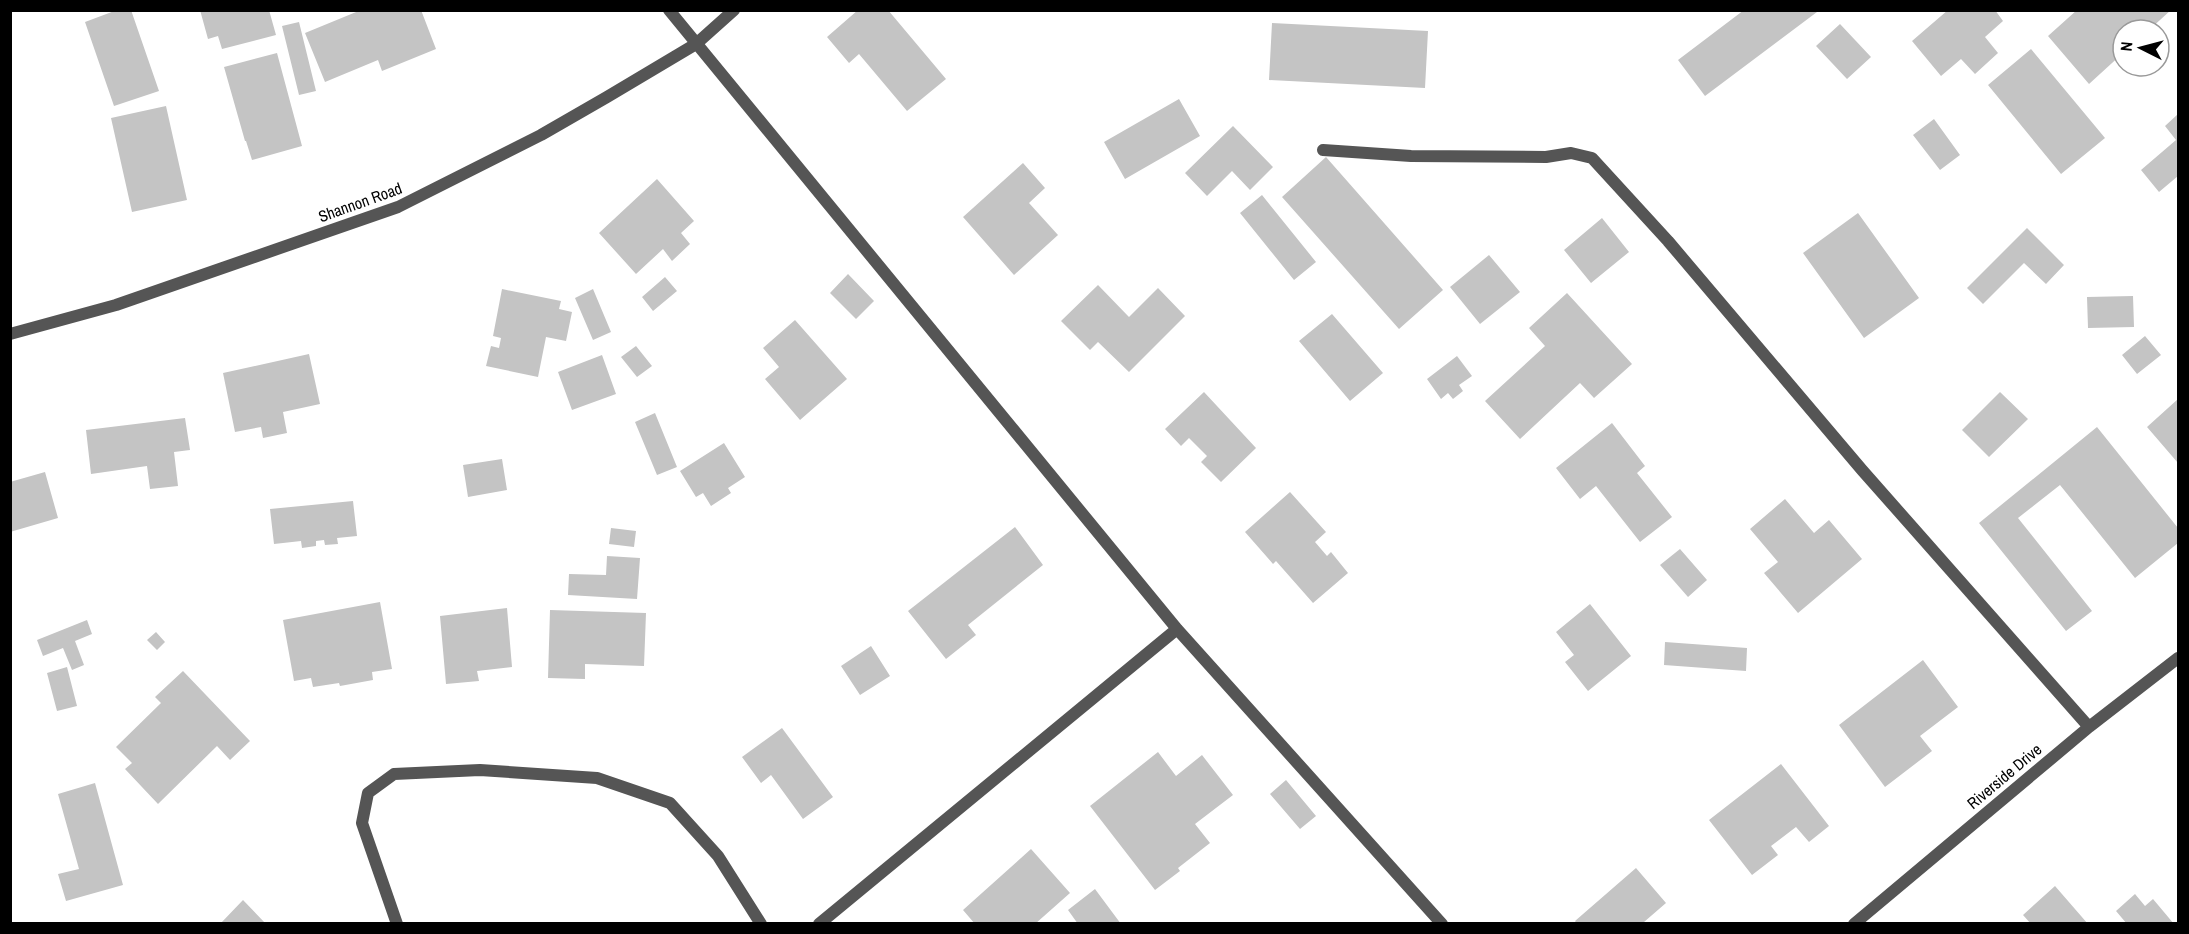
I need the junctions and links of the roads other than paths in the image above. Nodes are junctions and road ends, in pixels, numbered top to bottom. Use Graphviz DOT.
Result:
graph roads {
  1 [pos="669,10"];
  2 [pos="734,10"];
  3 [pos="696,44"];
  4 [pos="1323,150"];
  5 [pos="10,334"];
  6 [pos="1177,630"];
  7 [pos="2178,658"];
  8 [pos="2089,727"];
  9 [pos="397,924"];
  10 [pos="761,924"];
  11 [pos="819,924"];
  12 [pos="1442,924"];
  13 [pos="1854,924"];
  1 -- 3 [label="street"];
  2 -- 3 [label="street, Shannon Road"];
  3 -- 5 [label="street, Shannon Road"];
  3 -- 6 [label="street"];
  4 -- 8 [label="street"];
  6 -- 11 [label="street"];
  6 -- 12 [label="street"];
  7 -- 8 [label="street, Riverside Drive"];
  8 -- 13 [label="street, Riverside Drive"];
  9 -- 10 [label="street"];
}
